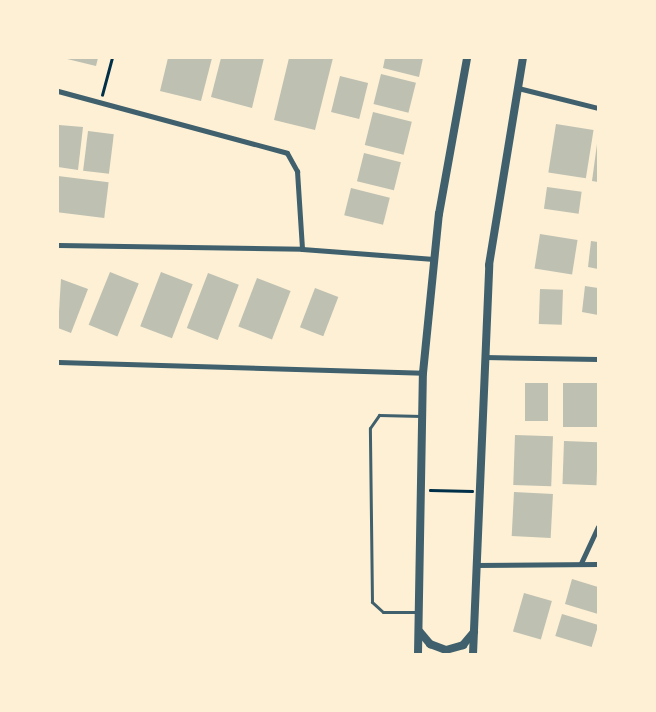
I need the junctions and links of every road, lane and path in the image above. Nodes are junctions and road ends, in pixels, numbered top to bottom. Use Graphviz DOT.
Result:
graph roads {
  1 [pos="112,58"];
  2 [pos="467,58"];
  3 [pos="523,58"];
  4 [pos="518,88"];
  5 [pos="58,91"];
  6 [pos="99,104"];
  7 [pos="598,108"];
  8 [pos="58,245"];
  9 [pos="302,250"];
  10 [pos="434,259"];
  11 [pos="482,357"];
  12 [pos="598,359"];
  13 [pos="58,362"];
  14 [pos="423,373"];
  15 [pos="423,416"];
  16 [pos="422,490"];
  17 [pos="478,490"];
  18 [pos="598,527"];
  19 [pos="581,564"];
  20 [pos="598,564"];
  21 [pos="476,565"];
  22 [pos="419,612"];
  23 [pos="419,630"];
  24 [pos="474,632"];
  25 [pos="418,654"];
  26 [pos="473,654"];
  1 -- 6 [label="path"];
  2 -- 10 [label="street"];
  3 -- 4 [label="street"];
  4 -- 7 [label="street"];
  4 -- 11 [label="street"];
  5 -- 6 [label="street"];
  6 -- 9 [label="street"];
  8 -- 9 [label="street"];
  9 -- 10 [label="street"];
  10 -- 14 [label="street"];
  11 -- 12 [label="street"];
  11 -- 17 [label="street"];
  13 -- 14 [label="street"];
  14 -- 15 [label="street"];
  15 -- 16 [label="street"];
  15 -- 22 [label="lane"];
  16 -- 17 [label="path"];
  16 -- 22 [label="street"];
  17 -- 21 [label="street"];
  18 -- 19 [label="street"];
  19 -- 20 [label="street"];
  19 -- 21 [label="street"];
  21 -- 24 [label="street"];
  22 -- 23 [label="street"];
  23 -- 24 [label="street"];
  23 -- 25 [label="street"];
  24 -- 26 [label="street"];
}
